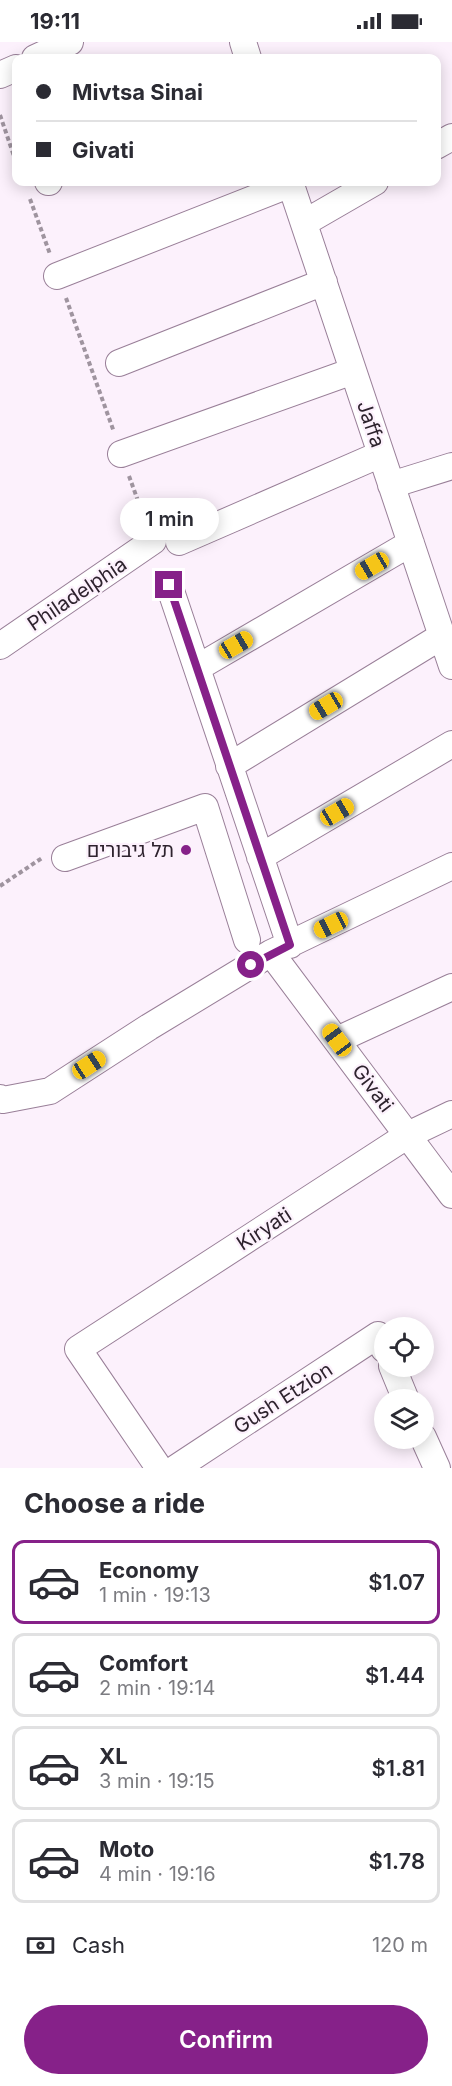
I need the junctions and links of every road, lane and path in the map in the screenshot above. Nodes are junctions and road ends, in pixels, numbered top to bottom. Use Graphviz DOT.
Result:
graph roads {
  1 [pos="70,42"];
  2 [pos="44,54"];
  3 [pos="0,115"];
  4 [pos="12,150"];
  5 [pos="41,186"];
  6 [pos="282,186"];
  7 [pos="291,186"];
  8 [pos="368,186"];
  9 [pos="303,223"];
  10 [pos="57,276"];
  11 [pos="324,282"];
  12 [pos="119,363"];
  13 [pos="353,371"];
  14 [pos="121,454"];
  15 [pos="381,454"];
  16 [pos="452,466"];
  17 [pos="391,485"];
  18 [pos="153,542"];
  19 [pos="179,542"];
  20 [pos="411,543"];
  21 [pos="169,585"];
  22 [pos="442,636"];
  23 [pos="0,646"];
  24 [pos="452,666"];
  25 [pos="197,668"];
  26 [pos="452,744"];
  27 [pos="230,765"];
  28 [pos="260,857"];
  29 [pos="65,858"];
  30 [pos="452,866"];
  31 [pos="0,886"];
  32 [pos="247,940"];
  33 [pos="281,949"];
  34 [pos="452,987"];
  35 [pos="337,1040"];
  36 [pos="0,1098"];
  37 [pos="452,1114"];
  38 [pos="408,1135"];
  39 [pos="452,1195"];
  40 [pos="374,1338"];
  41 [pos="428,1449"];
  42 [pos="159,1468"];
  43 [pos="176,1468"];
  44 [pos="437,1468"];
  1 -- 2 [label="street"];
  3 -- 4 [label="path"];
  5 -- 10 [label="path"];
  6 -- 10 [label="street"];
  7 -- 9 [label="street, Jaffa"];
  8 -- 9 [label="street"];
  9 -- 11 [label="street, Jaffa"];
  10 -- 14 [label="path"];
  11 -- 12 [label="street"];
  11 -- 13 [label="street, Jaffa"];
  13 -- 14 [label="street"];
  13 -- 15 [label="street, Jaffa"];
  14 -- 18 [label="path"];
  15 -- 17 [label="street, Jaffa"];
  15 -- 19 [label="street"];
  16 -- 17 [label="street"];
  17 -- 20 [label="street, Jaffa"];
  18 -- 23 [label="street, Philadelphia"];
  20 -- 22 [label="street, Jaffa"];
  20 -- 25 [label="street"];
  21 -- 25 [label="street, Givati"];
  22 -- 24 [label="street, Jaffa"];
  22 -- 27 [label="street"];
  25 -- 27 [label="street, Givati"];
  26 -- 28 [label="street"];
  27 -- 28 [label="street, Givati"];
  28 -- 33 [label="street, Givati"];
  29 -- 31 [label="path"];
  29 -- 32 [label="street"];
  30 -- 33 [label="street"];
  33 -- 35 [label="street, Givati"];
  33 -- 36 [label="street"];
  34 -- 35 [label="street"];
  35 -- 38 [label="street, Givati"];
  37 -- 38 [label="street, Kiryati"];
  38 -- 39 [label="street, Givati"];
  38 -- 42 [label="street, Kiryati"];
  40 -- 43 [label="street, Gush Etzion"];
  41 -- 44 [label="street"];
}
